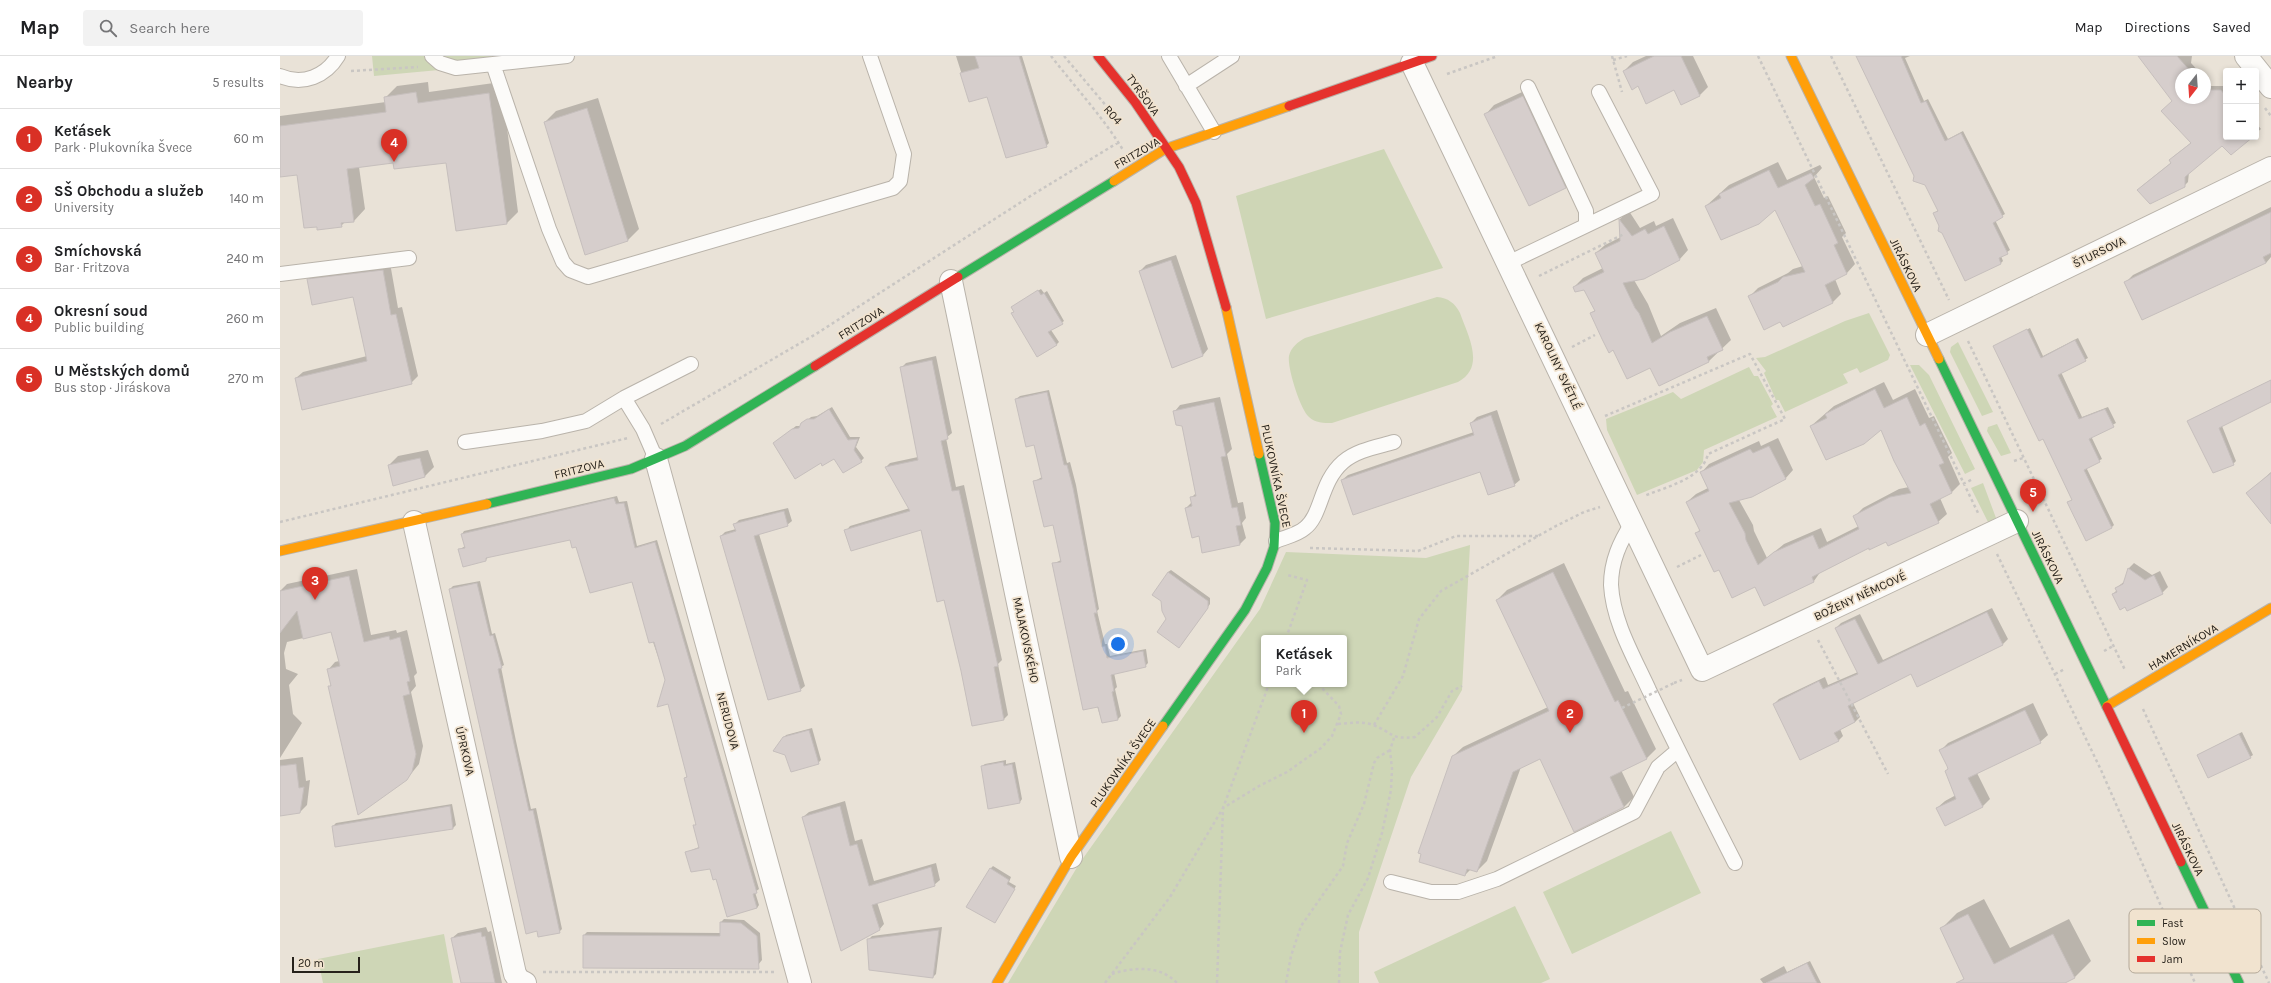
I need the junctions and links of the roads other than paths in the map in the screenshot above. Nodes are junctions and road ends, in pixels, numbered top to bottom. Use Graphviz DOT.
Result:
graph roads {
  1 [pos="338,56"];
  2 [pos="567,56"];
  3 [pos="870,56"];
  4 [pos="1098,56"];
  5 [pos="1169,56"];
  6 [pos="1232,56"];
  7 [pos="1432,56"];
  8 [pos="1791,56"];
  9 [pos="2246,56"];
  10 [pos="436,59"];
  11 [pos="1412,63"];
  12 [pos="493,64"];
  13 [pos="280,76"];
  14 [pos="1186,86"];
  15 [pos="1528,86"];
  16 [pos="2271,87"];
  17 [pos="1600,92"];
  18 [pos="1214,132"];
  19 [pos="1165,149"];
  20 [pos="2271,168"];
  21 [pos="1586,226"];
  22 [pos="409,258"];
  23 [pos="1508,263"];
  24 [pos="280,274"];
  25 [pos="951,281"];
  26 [pos="1928,335"];
  27 [pos="691,364"];
  28 [pos="624,398"];
  29 [pos="465,442"];
  30 [pos="1394,442"];
  31 [pos="656,459"];
  32 [pos="2018,521"];
  33 [pos="414,522"];
  34 [pos="1632,523"];
  35 [pos="1276,541"];
  36 [pos="280,551"];
  37 [pos="2271,608"];
  38 [pos="1702,670"];
  39 [pos="2107,706"];
  40 [pos="1678,750"];
  41 [pos="1071,857"];
  42 [pos="1735,863"];
  43 [pos="1391,882"];
  44 [pos="2204,909"];
  45 [pos="2234,973"];
  46 [pos="528,978"];
  47 [pos="800,983"];
  48 [pos="997,983"];
  49 [pos="2239,983"];
  1 -- 13 [label="lane"];
  2 -- 12 [label="lane"];
  3 -- 12 [label="lane"];
  4 -- 19 [label="street, TYRŠOVA"];
  5 -- 14 [label="lane"];
  6 -- 14 [label="lane"];
  7 -- 11 [label="street, FRITZOVA"];
  8 -- 26 [label="street, JIRÁSKOVA"];
  9 -- 16 [label="street"];
  10 -- 12 [label="lane"];
  11 -- 18 [label="street, FRITZOVA"];
  11 -- 23 [label="street, KAROLINY SVĚTLÉ"];
  14 -- 18 [label="lane"];
  15 -- 21 [label="lane"];
  17 -- 21 [label="lane"];
  18 -- 19 [label="street, FRITZOVA"];
  19 -- 25 [label="street, FRITZOVA"];
  19 -- 35 [label="street, PLUKOVNÍKA ŠVECE"];
  20 -- 26 [label="street, ŠTURSOVA"];
  21 -- 23 [label="lane"];
  22 -- 24 [label="lane"];
  23 -- 34 [label="street, KAROLINY SVĚTLÉ"];
  25 -- 31 [label="street, FRITZOVA"];
  25 -- 41 [label="street, MAJAKOVSKÉHO"];
  26 -- 32 [label="street, JIRÁSKOVA"];
  27 -- 28 [label="lane"];
  28 -- 29 [label="lane"];
  28 -- 31 [label="lane"];
  30 -- 35 [label="lane"];
  31 -- 33 [label="street, FRITZOVA"];
  31 -- 47 [label="street, NERUDOVA"];
  32 -- 38 [label="street, BOŽENY NĚMCOVÉ"];
  32 -- 39 [label="street, JIRÁSKOVA"];
  33 -- 36 [label="street, FRITZOVA"];
  33 -- 46 [label="street, ÚPRKOVA"];
  34 -- 38 [label="street, KAROLINY SVĚTLÉ"];
  34 -- 40 [label="lane"];
  35 -- 41 [label="street, PLUKOVNÍKA ŠVECE"];
  37 -- 39 [label="street, HAMERNÍKOVA"];
  39 -- 44 [label="street, JIRÁSKOVA"];
  40 -- 42 [label="lane"];
  40 -- 43 [label="lane"];
  41 -- 48 [label="street"];
  45 -- 49 [label="street, JIRÁSKOVA"];
}
